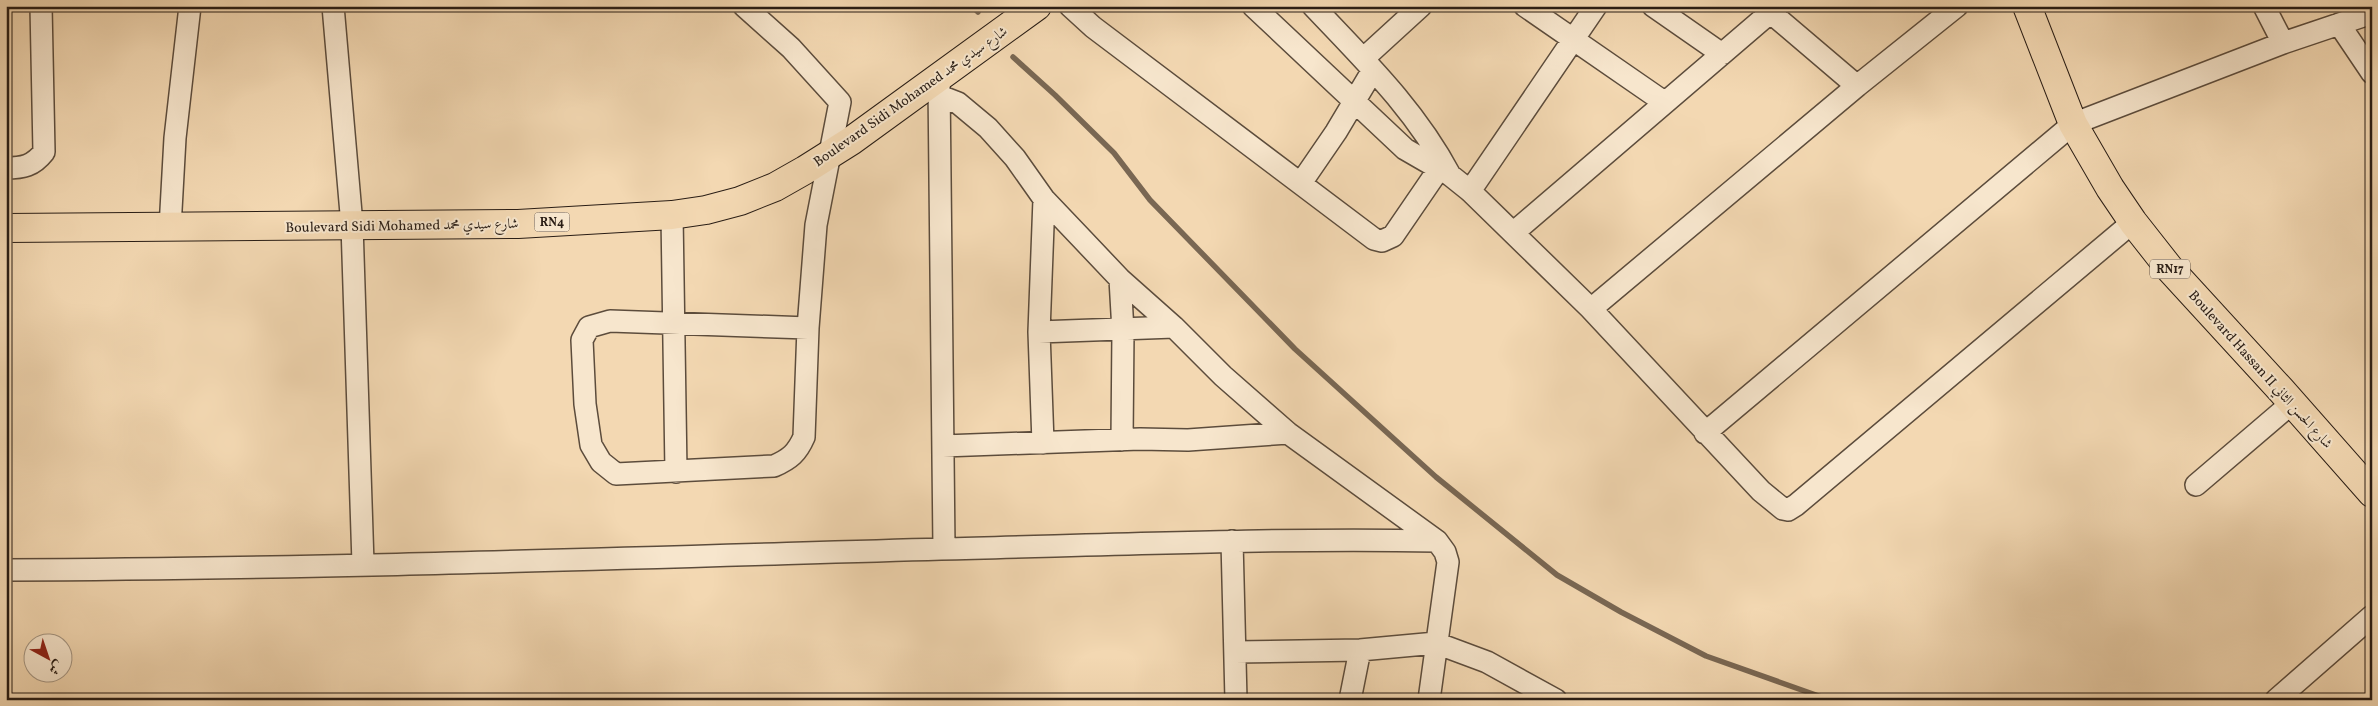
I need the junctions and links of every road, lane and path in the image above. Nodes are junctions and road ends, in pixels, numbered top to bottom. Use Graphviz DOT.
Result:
graph roads {
  1 [pos="41,6"];
  2 [pos="190,6"];
  3 [pos="333,6"];
  4 [pos="744,6"];
  5 [pos="1037,6"];
  6 [pos="1070,6"];
  7 [pos="1252,6"];
  8 [pos="1313,6"];
  9 [pos="1421,6"];
  10 [pos="1525,6"];
  11 [pos="1596,6"];
  12 [pos="1654,6"];
  13 [pos="1957,6"];
  14 [pos="2027,6"];
  15 [pos="2264,6"];
  16 [pos="1771,8"];
  17 [pos="2372,13"];
  18 [pos="2339,24"];
  19 [pos="1571,40"];
  20 [pos="2283,43"];
  21 [pos="1722,54"];
  22 [pos="1368,65"];
  23 [pos="2372,73"];
  24 [pos="940,86"];
  25 [pos="1857,86"];
  26 [pos="1354,102"];
  27 [pos="1664,102"];
  28 [pos="2073,124"];
  29 [pos="829,155"];
  30 [pos="6,168"];
  31 [pos="1444,169"];
  32 [pos="1301,183"];
  33 [pos="1470,191"];
  34 [pos="1044,199"];
  35 [pos="672,215"];
  36 [pos="2133,222"];
  37 [pos="352,225"];
  38 [pos="6,228"];
  39 [pos="170,228"];
  40 [pos="1513,233"];
  41 [pos="1120,279"];
  42 [pos="1591,309"];
  43 [pos="673,324"];
  44 [pos="1174,327"];
  45 [pos="808,328"];
  46 [pos="1123,331"];
  47 [pos="1039,332"];
  48 [pos="2292,403"];
  49 [pos="1288,433"];
  50 [pos="1705,434"];
  51 [pos="1122,440"];
  52 [pos="1043,443"];
  53 [pos="943,446"];
  54 [pos="676,472"];
  55 [pos="2196,485"];
  56 [pos="2372,493"];
  57 [pos="1232,540"];
  58 [pos="1437,541"];
  59 [pos="944,549"];
  60 [pos="363,564"];
  61 [pos="6,570"];
  62 [pos="2372,616"];
  63 [pos="1436,643"];
  64 [pos="1360,650"];
  65 [pos="1235,652"];
  66 [pos="1236,700"];
  67 [pos="1350,700"];
  68 [pos="1429,700"];
  69 [pos="1556,700"];
  70 [pos="2276,700"];
  1 -- 30 [label="street"];
  2 -- 39 [label="street"];
  3 -- 37 [label="street"];
  4 -- 29 [label="street"];
  5 -- 24 [label="main road, Boulevard Sidi Mohamed شارع سيدي محمد / RN4"];
  6 -- 32 [label="street"];
  7 -- 26 [label="street"];
  8 -- 22 [label="street"];
  9 -- 22 [label="street"];
  10 -- 19 [label="street"];
  11 -- 19 [label="street"];
  12 -- 21 [label="street"];
  13 -- 25 [label="street"];
  14 -- 28 [label="main road, Boulevard Hassan II شارع الحسن الثاني / RN17"];
  15 -- 20 [label="street"];
  16 -- 21 [label="street"];
  16 -- 25 [label="street"];
  17 -- 18 [label="street"];
  18 -- 20 [label="street"];
  18 -- 23 [label="street"];
  19 -- 27 [label="street"];
  19 -- 33 [label="street"];
  20 -- 28 [label="street"];
  21 -- 27 [label="street"];
  22 -- 26 [label="street"];
  22 -- 31 [label="street"];
  24 -- 29 [label="main road, Boulevard Sidi Mohamed شارع سيدي محمد / RN4"];
  24 -- 34 [label="street"];
  24 -- 53 [label="street"];
  25 -- 42 [label="street"];
  26 -- 31 [label="street"];
  26 -- 32 [label="street"];
  27 -- 40 [label="street"];
  28 -- 36 [label="main road, Boulevard Hassan II شارع الحسن الثاني / RN17"];
  28 -- 50 [label="street"];
  29 -- 35 [label="main road, Boulevard Sidi Mohamed شارع سيدي محمد / RN4"];
  29 -- 45 [label="street"];
  31 -- 32 [label="street"];
  31 -- 33 [label="street"];
  33 -- 40 [label="street"];
  34 -- 41 [label="street"];
  34 -- 47 [label="street"];
  35 -- 37 [label="main road, Boulevard Sidi Mohamed شارع سيدي محمد / RN4"];
  35 -- 43 [label="street"];
  36 -- 48 [label="main road, Boulevard Hassan II شارع الحسن الثاني / RN17"];
  36 -- 50 [label="street"];
  37 -- 39 [label="main road, Boulevard Sidi Mohamed شارع سيدي محمد / RN4"];
  37 -- 60 [label="street"];
  38 -- 39 [label="main road, Boulevard Sidi Mohamed شارع سيدي محمد / RN4"];
  40 -- 42 [label="street"];
  41 -- 44 [label="street"];
  41 -- 46 [label="street"];
  42 -- 50 [label="street"];
  43 -- 45 [label="street"];
  43 -- 54 [label="street"];
  43 -- 54 [label="street"];
  44 -- 46 [label="street"];
  44 -- 49 [label="street"];
  45 -- 54 [label="street"];
  46 -- 47 [label="street"];
  46 -- 51 [label="street"];
  47 -- 52 [label="street"];
  48 -- 55 [label="street"];
  48 -- 56 [label="main road, Boulevard Hassan II شارع الحسن الثاني / RN17"];
  49 -- 51 [label="street"];
  49 -- 58 [label="street"];
  51 -- 52 [label="street"];
  52 -- 53 [label="street"];
  53 -- 59 [label="street"];
  57 -- 58 [label="street"];
  57 -- 59 [label="street"];
  57 -- 65 [label="street"];
  58 -- 63 [label="street"];
  59 -- 60 [label="street"];
  60 -- 61 [label="street"];
  62 -- 70 [label="street"];
  63 -- 64 [label="street"];
  63 -- 68 [label="street"];
  63 -- 69 [label="street"];
  64 -- 65 [label="street"];
  64 -- 67 [label="street"];
  65 -- 66 [label="street"];
}
